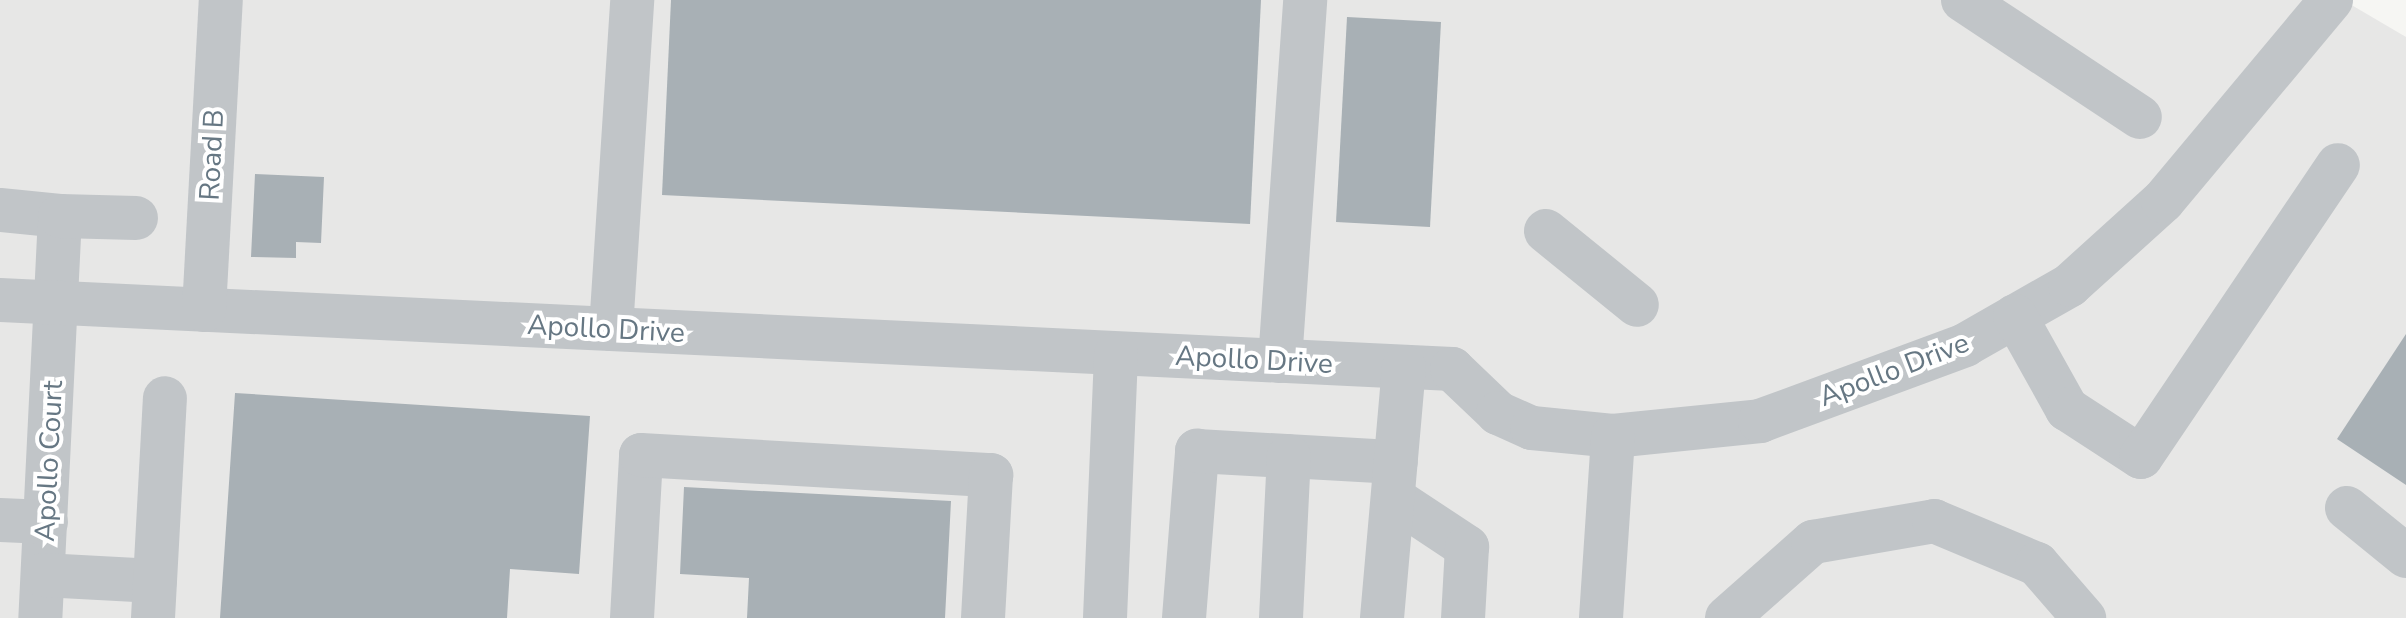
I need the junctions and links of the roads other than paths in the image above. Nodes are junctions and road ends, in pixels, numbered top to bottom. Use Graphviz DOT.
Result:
graph roads {
  1 [pos="221,0"];
  2 [pos="632,0"];
  3 [pos="1305,0"];
  4 [pos="1963,0"];
  5 [pos="2331,0"];
  6 [pos="2140,117"];
  7 [pos="2338,165"];
  8 [pos="0,210"];
  9 [pos="60,216"];
  10 [pos="136,218"];
  11 [pos="1546,231"];
  12 [pos="0,300"];
  13 [pos="59,304"];
  14 [pos="1637,305"];
  15 [pos="204,310"];
  16 [pos="2015,316"];
  17 [pos="611,329"];
  18 [pos="1116,354"];
  19 [pos="1280,361"];
  20 [pos="1404,367"];
  21 [pos="165,398"];
  22 [pos="1613,436"];
  23 [pos="1289,456"];
  24 [pos="1395,480"];
  25 [pos="2347,508"];
  26 [pos="0,520"];
  27 [pos="46,522"];
  28 [pos="2406,556"];
  29 [pos="43,575"];
  30 [pos="154,599"];
  31 [pos="40,618"];
  32 [pos="632,618"];
  33 [pos="983,618"];
  34 [pos="1105,618"];
  35 [pos="1184,618"];
  36 [pos="1281,618"];
  37 [pos="1382,618"];
  38 [pos="1463,618"];
  39 [pos="1601,618"];
  40 [pos="1727,618"];
  41 [pos="2084,618"];
  1 -- 15 [label="street, Road B"];
  2 -- 17 [label="street"];
  3 -- 19 [label="street"];
  4 -- 6 [label="street"];
  5 -- 16 [label="street, Apollo Drive"];
  7 -- 16 [label="street"];
  8 -- 9 [label="street"];
  9 -- 10 [label="street"];
  9 -- 13 [label="street, Apollo Court"];
  11 -- 14 [label="street"];
  12 -- 13 [label="street, Apollo Drive"];
  13 -- 15 [label="street, Apollo Drive"];
  13 -- 27 [label="street, Apollo Court"];
  15 -- 17 [label="street, Apollo Drive"];
  16 -- 22 [label="street, Apollo Drive"];
  17 -- 18 [label="street, Apollo Drive"];
  18 -- 19 [label="street, Apollo Drive"];
  18 -- 34 [label="street"];
  19 -- 20 [label="street, Apollo Drive"];
  20 -- 22 [label="street, Apollo Drive"];
  20 -- 24 [label="street"];
  21 -- 30 [label="street"];
  22 -- 39 [label="street"];
  23 -- 24 [label="street"];
  23 -- 35 [label="street"];
  23 -- 36 [label="street"];
  24 -- 37 [label="street"];
  24 -- 38 [label="street"];
  25 -- 28 [label="street"];
  26 -- 27 [label="street"];
  27 -- 29 [label="street, Apollo Court"];
  29 -- 30 [label="street"];
  29 -- 31 [label="street, Apollo Court"];
  32 -- 33 [label="street"];
  40 -- 41 [label="street"];
}
